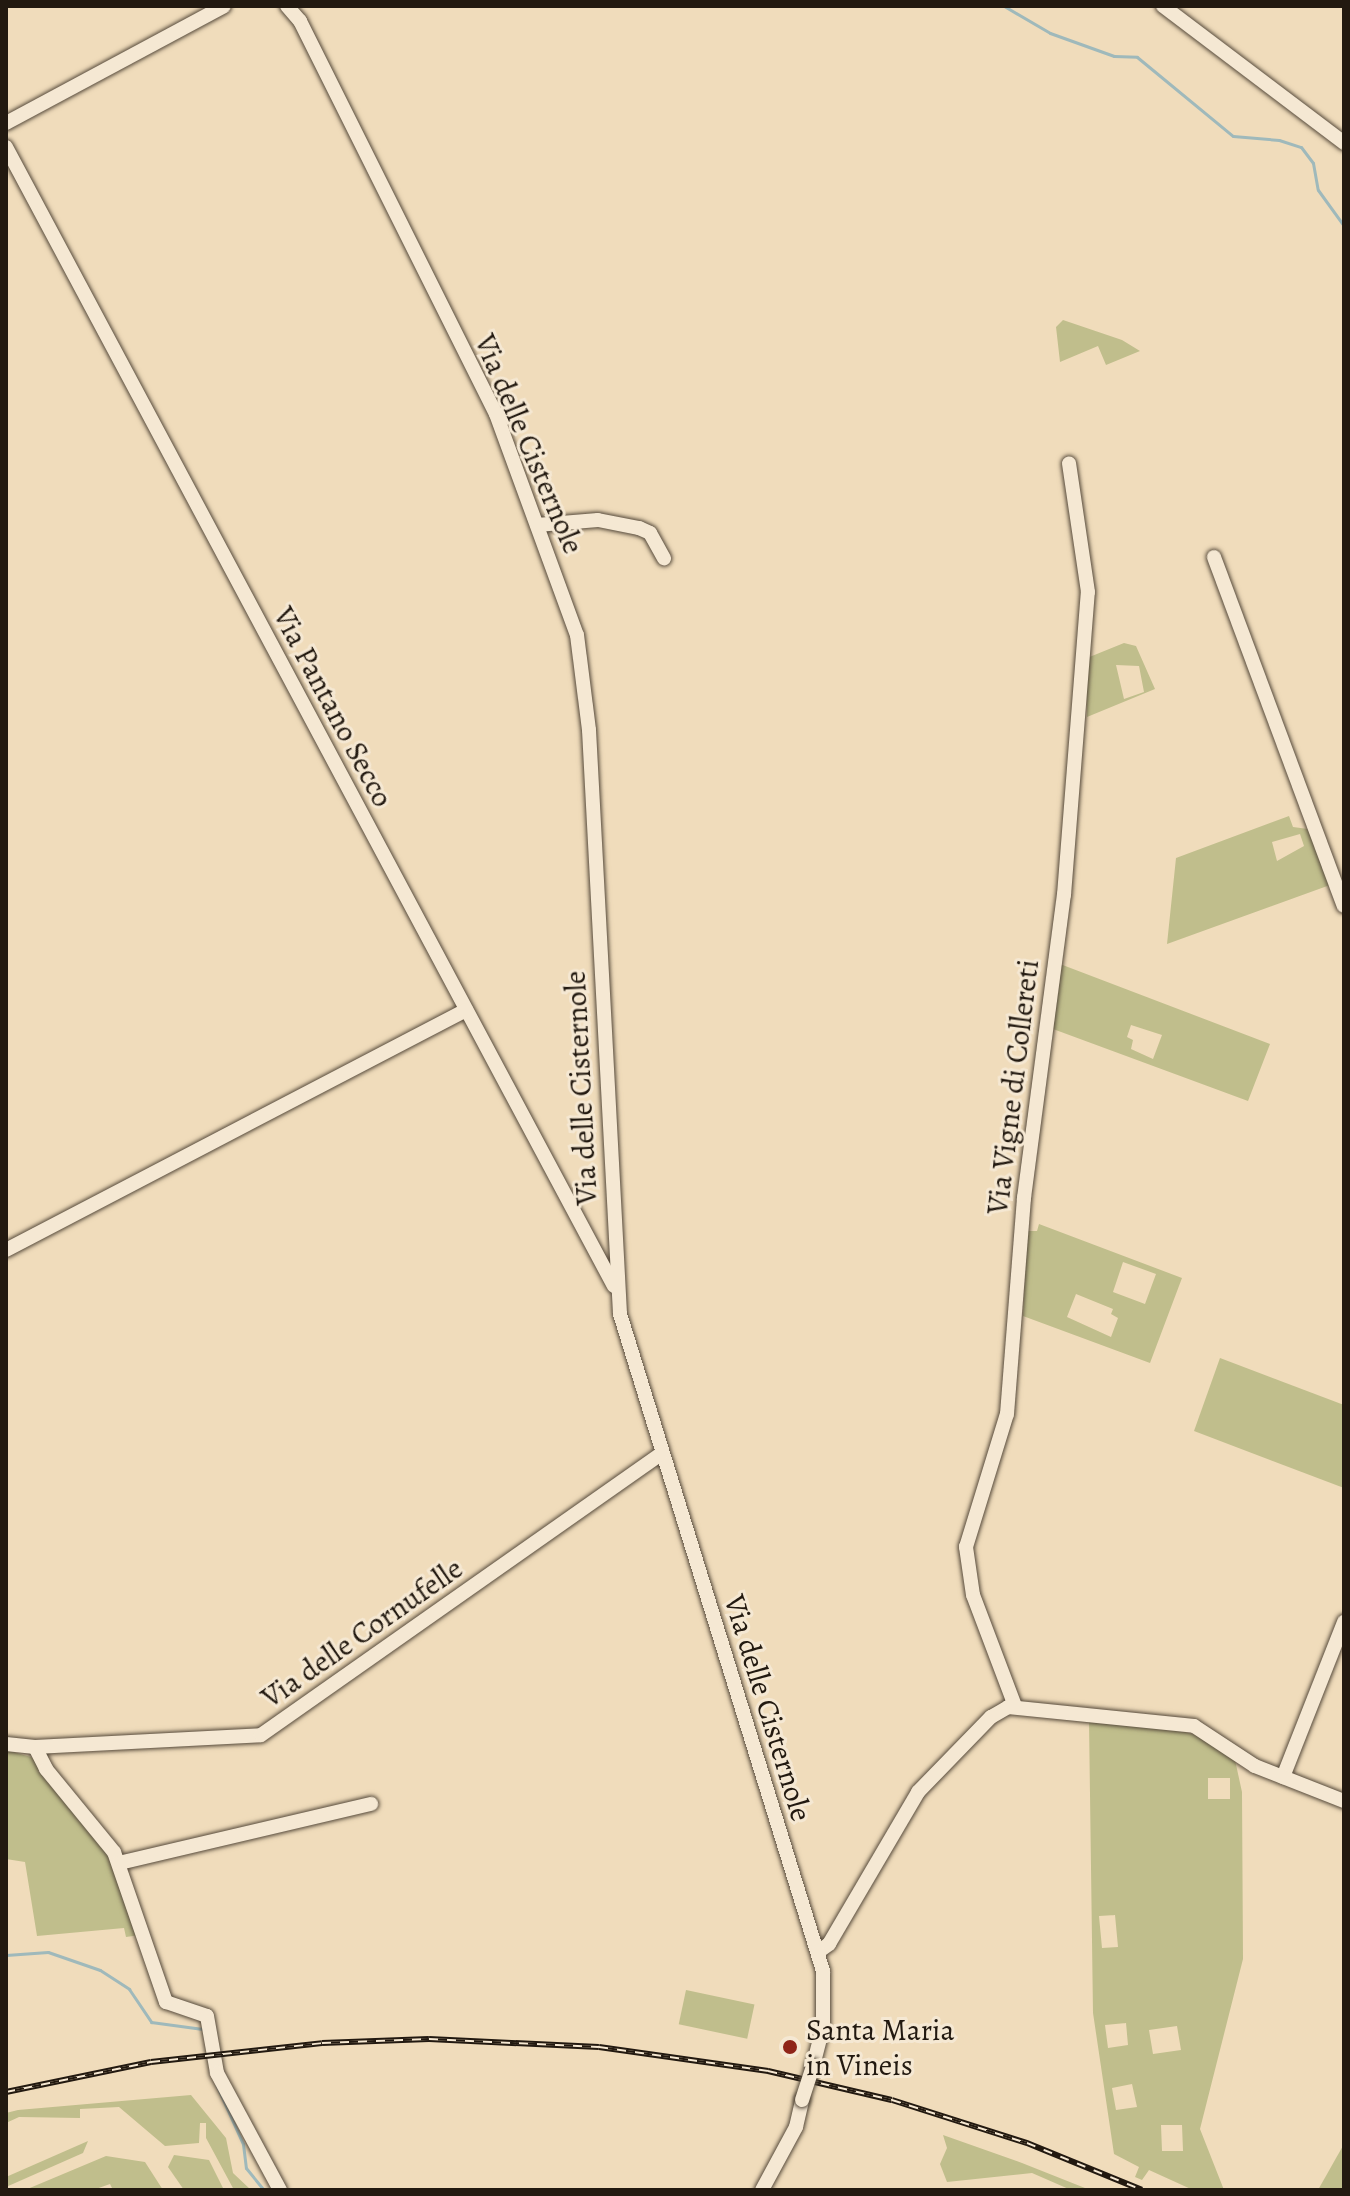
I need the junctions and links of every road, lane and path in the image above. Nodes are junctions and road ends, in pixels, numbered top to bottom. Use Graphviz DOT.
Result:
graph roads {
  1 [pos="224,6"];
  2 [pos="287,6"];
  3 [pos="1163,6"];
  4 [pos="6,123"];
  5 [pos="1344,143"];
  6 [pos="6,147"];
  7 [pos="1069,463"];
  8 [pos="537,525"];
  9 [pos="1214,557"];
  10 [pos="664,558"];
  11 [pos="1344,906"];
  12 [pos="466,1010"];
  13 [pos="6,1250"];
  14 [pos="617,1291"];
  15 [pos="662,1453"];
  16 [pos="1344,1622"];
  17 [pos="1015,1706"];
  18 [pos="6,1744"];
  19 [pos="35,1747"];
  20 [pos="1283,1777"];
  21 [pos="1344,1801"];
  22 [pos="371,1804"];
  23 [pos="119,1863"];
  24 [pos="818,1952"];
  25 [pos="280,2190"];
  26 [pos="762,2190"];
  1 -- 4 [label="street"];
  2 -- 8 [label="street, Via delle Cisternole"];
  3 -- 5 [label="street"];
  6 -- 12 [label="street, Via Pantano Secco"];
  7 -- 17 [label="street, Via Vigne di Collereti"];
  8 -- 10 [label="street"];
  8 -- 14 [label="street, Via delle Cisternole"];
  9 -- 11 [label="street"];
  12 -- 13 [label="street"];
  12 -- 14 [label="street, Via Pantano Secco"];
  14 -- 15 [label="street, Via delle Cisternole"];
  15 -- 19 [label="street, Via delle Cornufelle"];
  15 -- 24 [label="street, Via delle Cisternole"];
  16 -- 20 [label="street"];
  17 -- 20 [label="street"];
  17 -- 24 [label="street"];
  18 -- 19 [label="street, Via delle Cornufelle"];
  19 -- 23 [label="street"];
  20 -- 21 [label="street"];
  22 -- 23 [label="street"];
  23 -- 25 [label="street"];
  24 -- 26 [label="street, Via delle Cisternole, bridge"];
}
